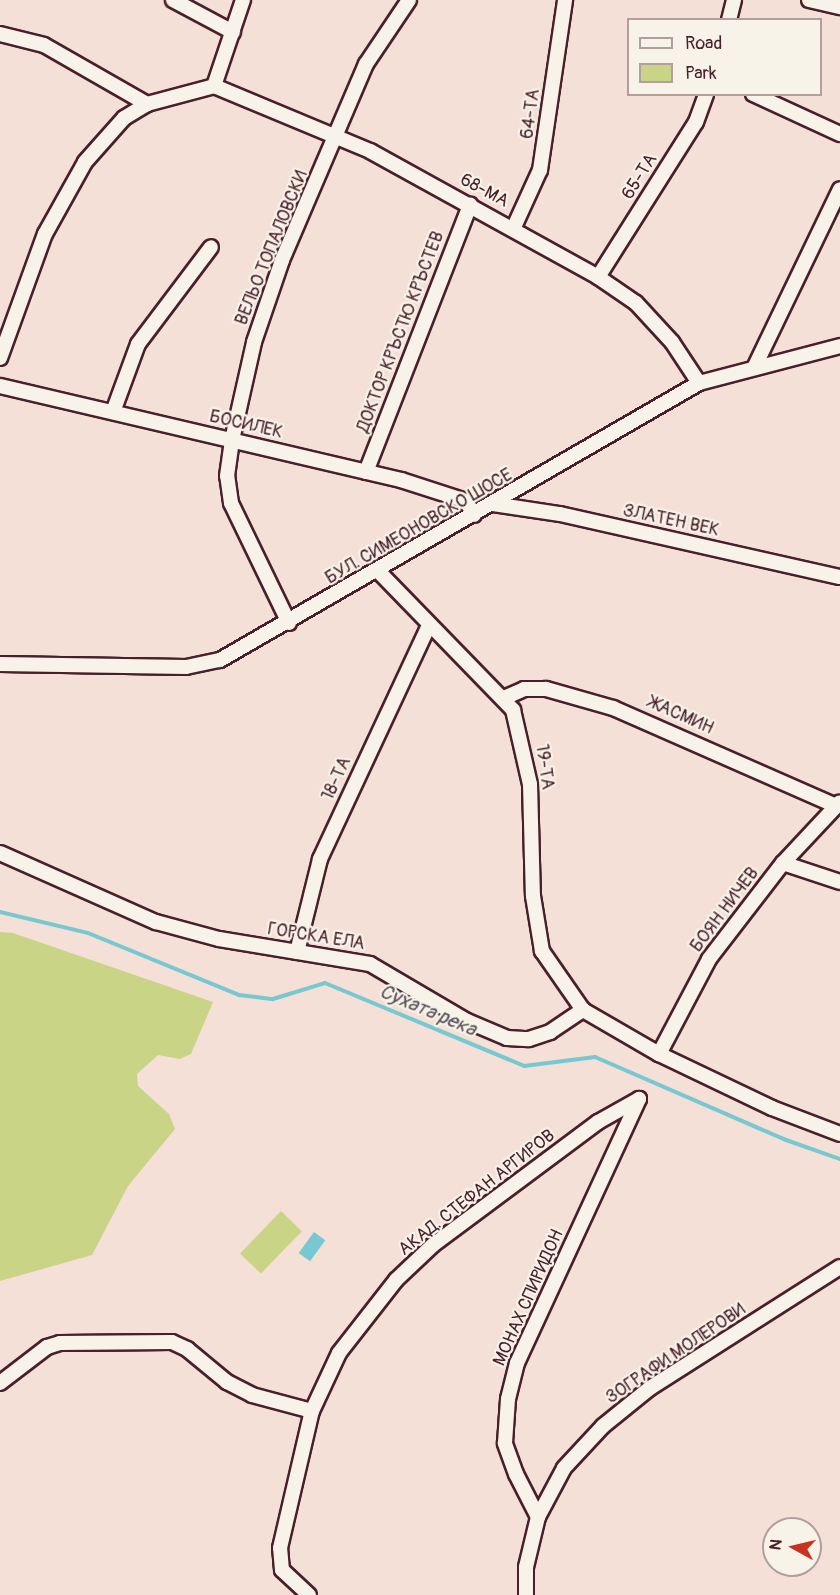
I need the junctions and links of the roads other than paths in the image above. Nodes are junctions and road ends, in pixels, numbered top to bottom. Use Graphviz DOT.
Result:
graph roads {
  1 [pos="173,0"];
  2 [pos="243,0"];
  3 [pos="409,0"];
  4 [pos="565,0"];
  5 [pos="734,0"];
  6 [pos="809,0"];
  7 [pos="840,7"];
  8 [pos="730,18"];
  9 [pos="233,32"];
  10 [pos="0,34"];
  11 [pos="214,86"];
  12 [pos="705,96"];
  13 [pos="757,96"];
  14 [pos="147,104"];
  15 [pos="840,134"];
  16 [pos="337,136"];
  17 [pos="840,189"];
  18 [pos="470,205"];
  19 [pos="514,227"];
  20 [pos="211,247"];
  21 [pos="598,277"];
  22 [pos="840,346"];
  23 [pos="0,358"];
  24 [pos="755,366"];
  25 [pos="699,383"];
  26 [pos="0,386"];
  27 [pos="113,412"];
  28 [pos="232,440"];
  29 [pos="366,472"];
  30 [pos="493,504"];
  31 [pos="474,515"];
  32 [pos="378,571"];
  33 [pos="840,577"];
  34 [pos="289,623"];
  35 [pos="428,627"];
  36 [pos="0,664"];
  37 [pos="504,698"];
  38 [pos="838,804"];
  39 [pos="0,853"];
  40 [pos="783,863"];
  41 [pos="840,882"];
  42 [pos="297,952"];
  43 [pos="583,1010"];
  44 [pos="659,1054"];
  45 [pos="639,1099"];
  46 [pos="840,1134"];
  47 [pos="840,1267"];
  48 [pos="0,1383"];
  49 [pos="312,1411"];
  50 [pos="538,1517"];
  51 [pos="309,1595"];
  52 [pos="526,1595"];
  1 -- 9 [label="street"];
  2 -- 9 [label="street"];
  3 -- 16 [label="street, ВЕЛЬО ТОПАЛОВСКИ"];
  4 -- 19 [label="street, 64-ТА"];
  5 -- 8 [label="street"];
  6 -- 7 [label="street"];
  9 -- 11 [label="street"];
  10 -- 14 [label="street"];
  11 -- 14 [label="street"];
  11 -- 16 [label="street, 68-МА"];
  12 -- 21 [label="street, 65-ТА"];
  13 -- 15 [label="street"];
  14 -- 23 [label="street"];
  16 -- 18 [label="street, 68-МА"];
  16 -- 28 [label="street, ВЕЛЬО ТОПАЛОВСКИ"];
  17 -- 24 [label="street"];
  18 -- 19 [label="street, 68-МА"];
  18 -- 29 [label="street, ДОКТОР КРЪСТЮ КРЪСТЕВ"];
  19 -- 21 [label="street, 68-МА"];
  20 -- 27 [label="street"];
  21 -- 25 [label="street, 68-МА"];
  22 -- 24 [label="street, БУЛ. СИМЕОНОВСКО ШОСЕ"];
  24 -- 25 [label="street, БУЛ. СИМЕОНОВСКО ШОСЕ"];
  25 -- 30 [label="street, БУЛ. СИМЕОНОВСКО ШОСЕ"];
  26 -- 27 [label="street, БОСИЛЕК"];
  27 -- 28 [label="street, БОСИЛЕК"];
  28 -- 29 [label="street, БОСИЛЕК"];
  28 -- 34 [label="street, ВЕЛЬО ТОПАЛОВСКИ"];
  29 -- 31 [label="street, БОСИЛЕК"];
  30 -- 31 [label="street, БУЛ. СИМЕОНОВСКО ШОСЕ"];
  30 -- 33 [label="street, ЗЛАТЕН ВЕК"];
  31 -- 32 [label="street, БУЛ. СИМЕОНОВСКО ШОСЕ"];
  32 -- 34 [label="street, БУЛ. СИМЕОНОВСКО ШОСЕ"];
  32 -- 35 [label="street, 19-ТА"];
  34 -- 36 [label="street, БУЛ. СИМЕОНОВСКО ШОСЕ"];
  35 -- 37 [label="street, 19-ТА"];
  35 -- 42 [label="street, 18-ТА"];
  37 -- 38 [label="street, ЖАСМИН"];
  37 -- 43 [label="street, 19-ТА"];
  38 -- 40 [label="street, БОЯН НИЧЕВ"];
  39 -- 42 [label="street, ГОРСКА ЕЛА"];
  40 -- 41 [label="street"];
  40 -- 44 [label="street, БОЯН НИЧЕВ"];
  42 -- 43 [label="street, ГОРСКА ЕЛА"];
  43 -- 44 [label="street"];
  44 -- 46 [label="street"];
  45 -- 49 [label="street, АКАД. СТЕФАН АРГИРОВ"];
  45 -- 50 [label="street, МОНАХ СПИРИДОН"];
  47 -- 50 [label="street, ЗОГРАФИ МОЛЕРОВИ"];
  48 -- 49 [label="street"];
  49 -- 51 [label="street, АКАД. СТЕФАН АРГИРОВ"];
  50 -- 52 [label="street, ЗОГРАФИ МОЛЕРОВИ"];
}
